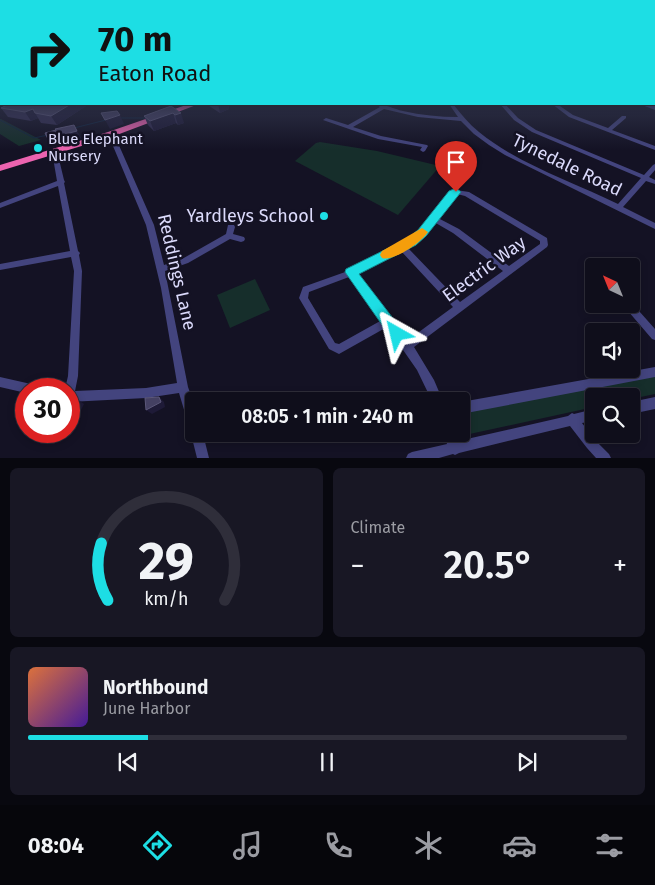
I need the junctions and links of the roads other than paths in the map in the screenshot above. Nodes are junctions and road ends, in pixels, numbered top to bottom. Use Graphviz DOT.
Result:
graph roads {
  1 [pos="186,107"];
  2 [pos="377,107"];
  3 [pos="391,107"];
  4 [pos="453,107"];
  5 [pos="505,107"];
  6 [pos="559,107"];
  7 [pos="624,117"];
  8 [pos="461,119"];
  9 [pos="326,120"];
  10 [pos="349,127"];
  11 [pos="609,130"];
  12 [pos="111,134"];
  13 [pos="655,148"];
  14 [pos="423,150"];
  15 [pos="55,152"];
  16 [pos="655,166"];
  17 [pos="1,167"];
  18 [pos="645,178"];
  19 [pos="62,182"];
  20 [pos="655,182"];
  21 [pos="0,206"];
  22 [pos="619,207"];
  23 [pos="434,219"];
  24 [pos="231,226"];
  25 [pos="655,226"];
  26 [pos="230,236"];
  27 [pos="241,239"];
  28 [pos="402,247"];
  29 [pos="76,253"];
  30 [pos="0,267"];
  31 [pos="160,269"];
  32 [pos="509,271"];
  33 [pos="351,272"];
  34 [pos="459,307"];
  35 [pos="635,313"];
  36 [pos="388,322"];
  37 [pos="655,336"];
  38 [pos="406,347"];
  39 [pos="655,372"];
  40 [pos="73,378"];
  41 [pos="0,382"];
  42 [pos="15,386"];
  43 [pos="183,387"];
  44 [pos="434,392"];
  45 [pos="185,394"];
  46 [pos="80,396"];
  47 [pos="655,403"];
  48 [pos="470,406"];
  49 [pos="640,406"];
  50 [pos="585,417"];
  51 [pos="572,419"];
  52 [pos="199,442"];
  53 [pos="453,442"];
  54 [pos="455,449"];
  55 [pos="203,458"];
  56 [pos="412,458"];
  57 [pos="606,458"];
  1 -- 12 [label="highway"];
  2 -- 10 [label="street"];
  3 -- 8 [label="street"];
  4 -- 8 [label="street, Tynedale Road"];
  5 -- 18 [label="street"];
  6 -- 11 [label="street"];
  7 -- 11 [label="street"];
  8 -- 22 [label="street, Tynedale Road"];
  9 -- 10 [label="street"];
  10 -- 14 [label="street"];
  11 -- 13 [label="street"];
  12 -- 15 [label="highway"];
  12 -- 31 [label="street, Reddings Lane"];
  15 -- 17 [label="highway"];
  15 -- 19 [label="street"];
  16 -- 18 [label="street"];
  18 -- 20 [label="street"];
  18 -- 22 [label="street"];
  19 -- 21 [label="street"];
  19 -- 29 [label="street"];
  22 -- 25 [label="street, Tynedale Road"];
  23 -- 28 [label="street"];
  23 -- 32 [label="street"];
  23 -- 32 [label="street, Electric Way"];
  24 -- 26 [label="street"];
  26 -- 27 [label="street"];
  26 -- 31 [label="street"];
  28 -- 33 [label="street"];
  28 -- 34 [label="street"];
  29 -- 30 [label="street"];
  29 -- 40 [label="street"];
  31 -- 43 [label="street, Reddings Lane"];
  32 -- 34 [label="street, Electric Way"];
  33 -- 36 [label="street"];
  33 -- 36 [label="street"];
  34 -- 38 [label="street, Electric Way"];
  35 -- 37 [label="street"];
  36 -- 38 [label="street"];
  38 -- 44 [label="street"];
  39 -- 48 [label="street"];
  41 -- 42 [label="street"];
  43 -- 45 [label="street, Reddings Lane"];
  43 -- 46 [label="street"];
  47 -- 49 [label="street"];
  50 -- 51 [label="street"];
  51 -- 54 [label="street"];
  51 -- 57 [label="street"];
  52 -- 55 [label="street"];
  53 -- 54 [label="street"];
  54 -- 56 [label="street"];
}
